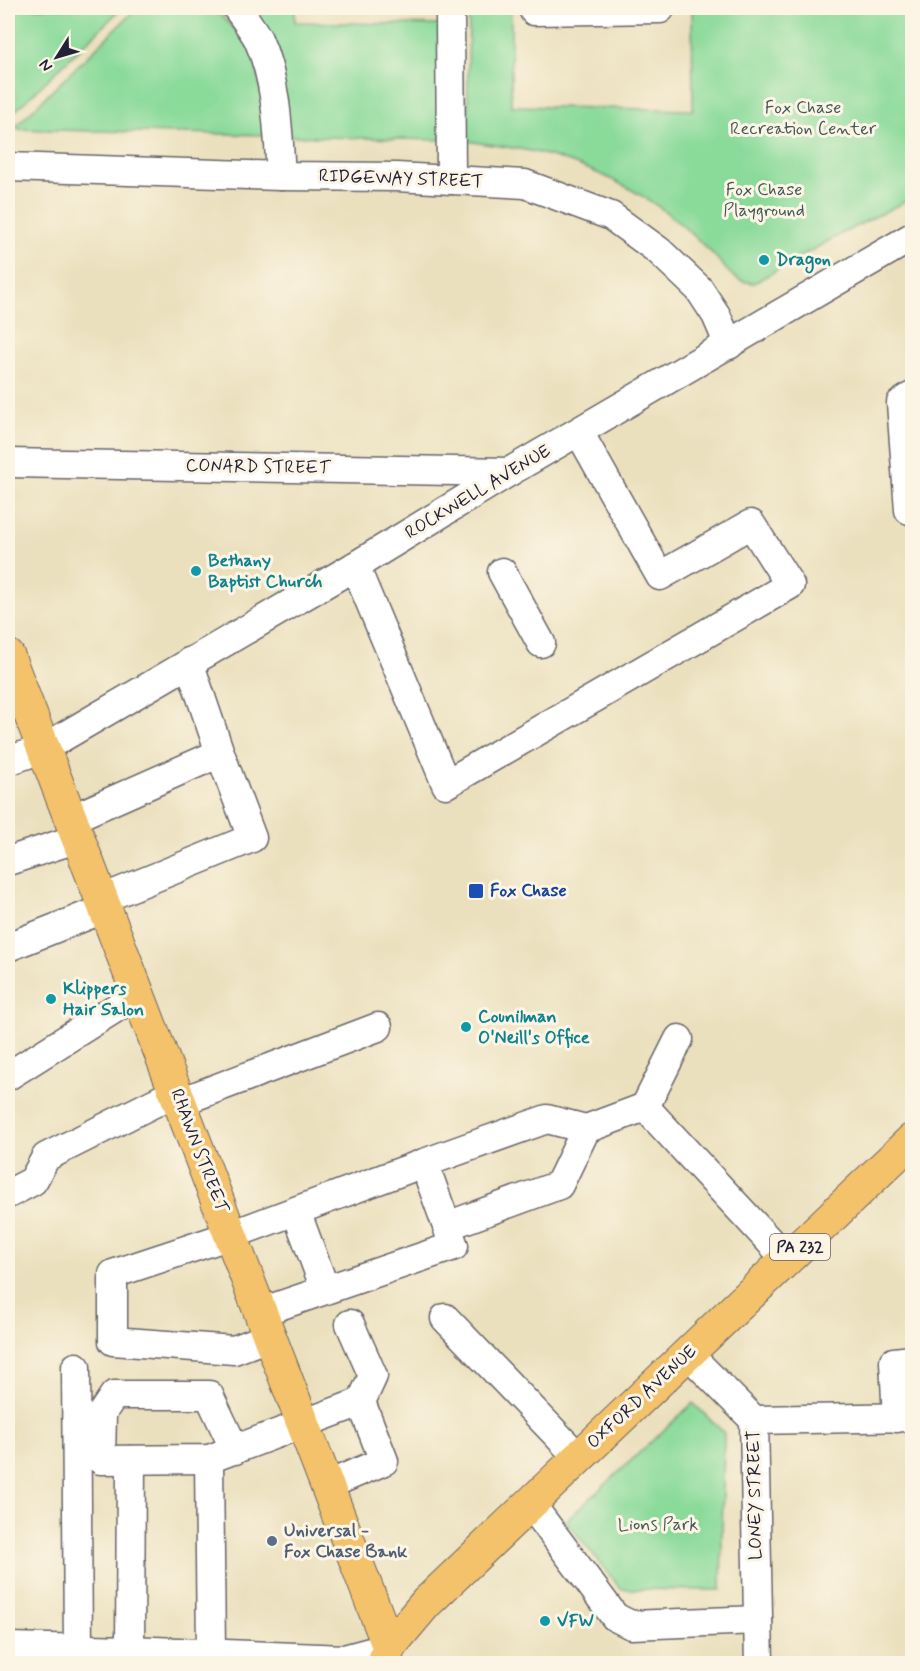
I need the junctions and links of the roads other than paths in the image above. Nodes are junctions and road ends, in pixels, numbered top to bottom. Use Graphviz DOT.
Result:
graph roads {
  1 [pos="237,8"];
  2 [pos="450,8"];
  3 [pos="534,8"];
  4 [pos="660,9"];
  5 [pos="8,167"];
  6 [pos="281,176"];
  7 [pos="451,180"];
  8 [pos="912,237"];
  9 [pos="729,345"];
  10 [pos="912,396"];
  11 [pos="579,432"];
  12 [pos="8,463"];
  13 [pos="509,472"];
  14 [pos="909,510"];
  15 [pos="355,566"];
  16 [pos="502,572"];
  17 [pos="542,643"];
  18 [pos="8,656"];
  19 [pos="189,662"];
  20 [pos="44,748"];
  21 [pos="220,753"];
  22 [pos="8,761"];
  23 [pos="75,828"];
  24 [pos="8,861"];
  25 [pos="104,904"];
  26 [pos="8,947"];
  27 [pos="138,994"];
  28 [pos="378,1027"];
  29 [pos="679,1039"];
  30 [pos="8,1075"];
  31 [pos="178,1097"];
  32 [pos="645,1107"];
  33 [pos="586,1129"];
  34 [pos="912,1140"];
  35 [pos="424,1163"];
  36 [pos="8,1194"];
  37 [pos="296,1211"];
  38 [pos="447,1226"];
  39 [pos="231,1235"];
  40 [pos="787,1260"];
  41 [pos="325,1290"];
  42 [pos="445,1317"];
  43 [pos="266,1324"];
  44 [pos="350,1324"];
  45 [pos="688,1353"];
  46 [pos="912,1360"];
  47 [pos="76,1367"];
  48 [pos="361,1402"];
  49 [pos="905,1418"];
  50 [pos="754,1420"];
  51 [pos="305,1424"];
  52 [pos="235,1450"];
  53 [pos="578,1457"];
  54 [pos="208,1459"];
  55 [pos="131,1460"];
  56 [pos="328,1485"];
  57 [pos="530,1503"];
  58 [pos="758,1620"];
  59 [pos="8,1647"];
  60 [pos="129,1650"];
  61 [pos="211,1653"];
  62 [pos="73,1654"];
  63 [pos="386,1655"];
  64 [pos="759,1664"];
  1 -- 6 [label="street"];
  2 -- 7 [label="street"];
  3 -- 4 [label="street"];
  5 -- 6 [label="street, RIDGEWAY STREET"];
  6 -- 7 [label="street, RIDGEWAY STREET"];
  7 -- 9 [label="street, RIDGEWAY STREET"];
  8 -- 9 [label="street, ROCKWELL AVENUE"];
  9 -- 11 [label="street, ROCKWELL AVENUE"];
  10 -- 14 [label="street"];
  11 -- 13 [label="street, ROCKWELL AVENUE"];
  11 -- 15 [label="street"];
  12 -- 13 [label="street, CONARD STREET"];
  13 -- 15 [label="street, ROCKWELL AVENUE"];
  15 -- 19 [label="street, ROCKWELL AVENUE"];
  16 -- 17 [label="street"];
  18 -- 20 [label="main road, RHAWN STREET"];
  19 -- 20 [label="street, ROCKWELL AVENUE"];
  19 -- 21 [label="street"];
  20 -- 22 [label="street, ROCKWELL AVENUE"];
  20 -- 23 [label="main road, RHAWN STREET"];
  21 -- 23 [label="street"];
  21 -- 25 [label="street"];
  23 -- 24 [label="street"];
  23 -- 25 [label="main road, RHAWN STREET"];
  25 -- 26 [label="street"];
  25 -- 27 [label="main road, RHAWN STREET"];
  27 -- 30 [label="street"];
  27 -- 31 [label="main road, RHAWN STREET"];
  28 -- 31 [label="street"];
  29 -- 32 [label="street"];
  31 -- 36 [label="street"];
  31 -- 39 [label="main road, RHAWN STREET"];
  32 -- 33 [label="street"];
  32 -- 40 [label="street"];
  33 -- 35 [label="street"];
  33 -- 38 [label="street"];
  34 -- 40 [label="main road, OXFORD AVENUE / PA 232"];
  35 -- 37 [label="street"];
  35 -- 38 [label="street"];
  37 -- 39 [label="street"];
  37 -- 41 [label="street"];
  38 -- 41 [label="street"];
  39 -- 43 [label="main road, RHAWN STREET"];
  39 -- 43 [label="street"];
  40 -- 45 [label="main road, OXFORD AVENUE / PA 232"];
  41 -- 43 [label="street"];
  42 -- 53 [label="street"];
  43 -- 51 [label="main road, RHAWN STREET"];
  44 -- 48 [label="street"];
  45 -- 50 [label="street, LONEY STREET"];
  45 -- 53 [label="main road, OXFORD AVENUE / PA 232"];
  46 -- 49 [label="street"];
  47 -- 62 [label="street"];
  48 -- 51 [label="street"];
  48 -- 56 [label="street"];
  49 -- 50 [label="street"];
  50 -- 58 [label="street, LONEY STREET"];
  51 -- 52 [label="street"];
  51 -- 56 [label="main road, RHAWN STREET"];
  52 -- 54 [label="street"];
  52 -- 55 [label="street"];
  53 -- 57 [label="main road, OXFORD AVENUE / PA 232"];
  54 -- 55 [label="street"];
  54 -- 61 [label="street"];
  55 -- 60 [label="street"];
  56 -- 63 [label="main road, RHAWN STREET"];
  57 -- 58 [label="street"];
  57 -- 63 [label="main road, OXFORD AVENUE / PA 232"];
  58 -- 64 [label="street, LONEY STREET"];
  59 -- 62 [label="street"];
  60 -- 61 [label="street"];
  60 -- 62 [label="street"];
  61 -- 63 [label="street"];
}
